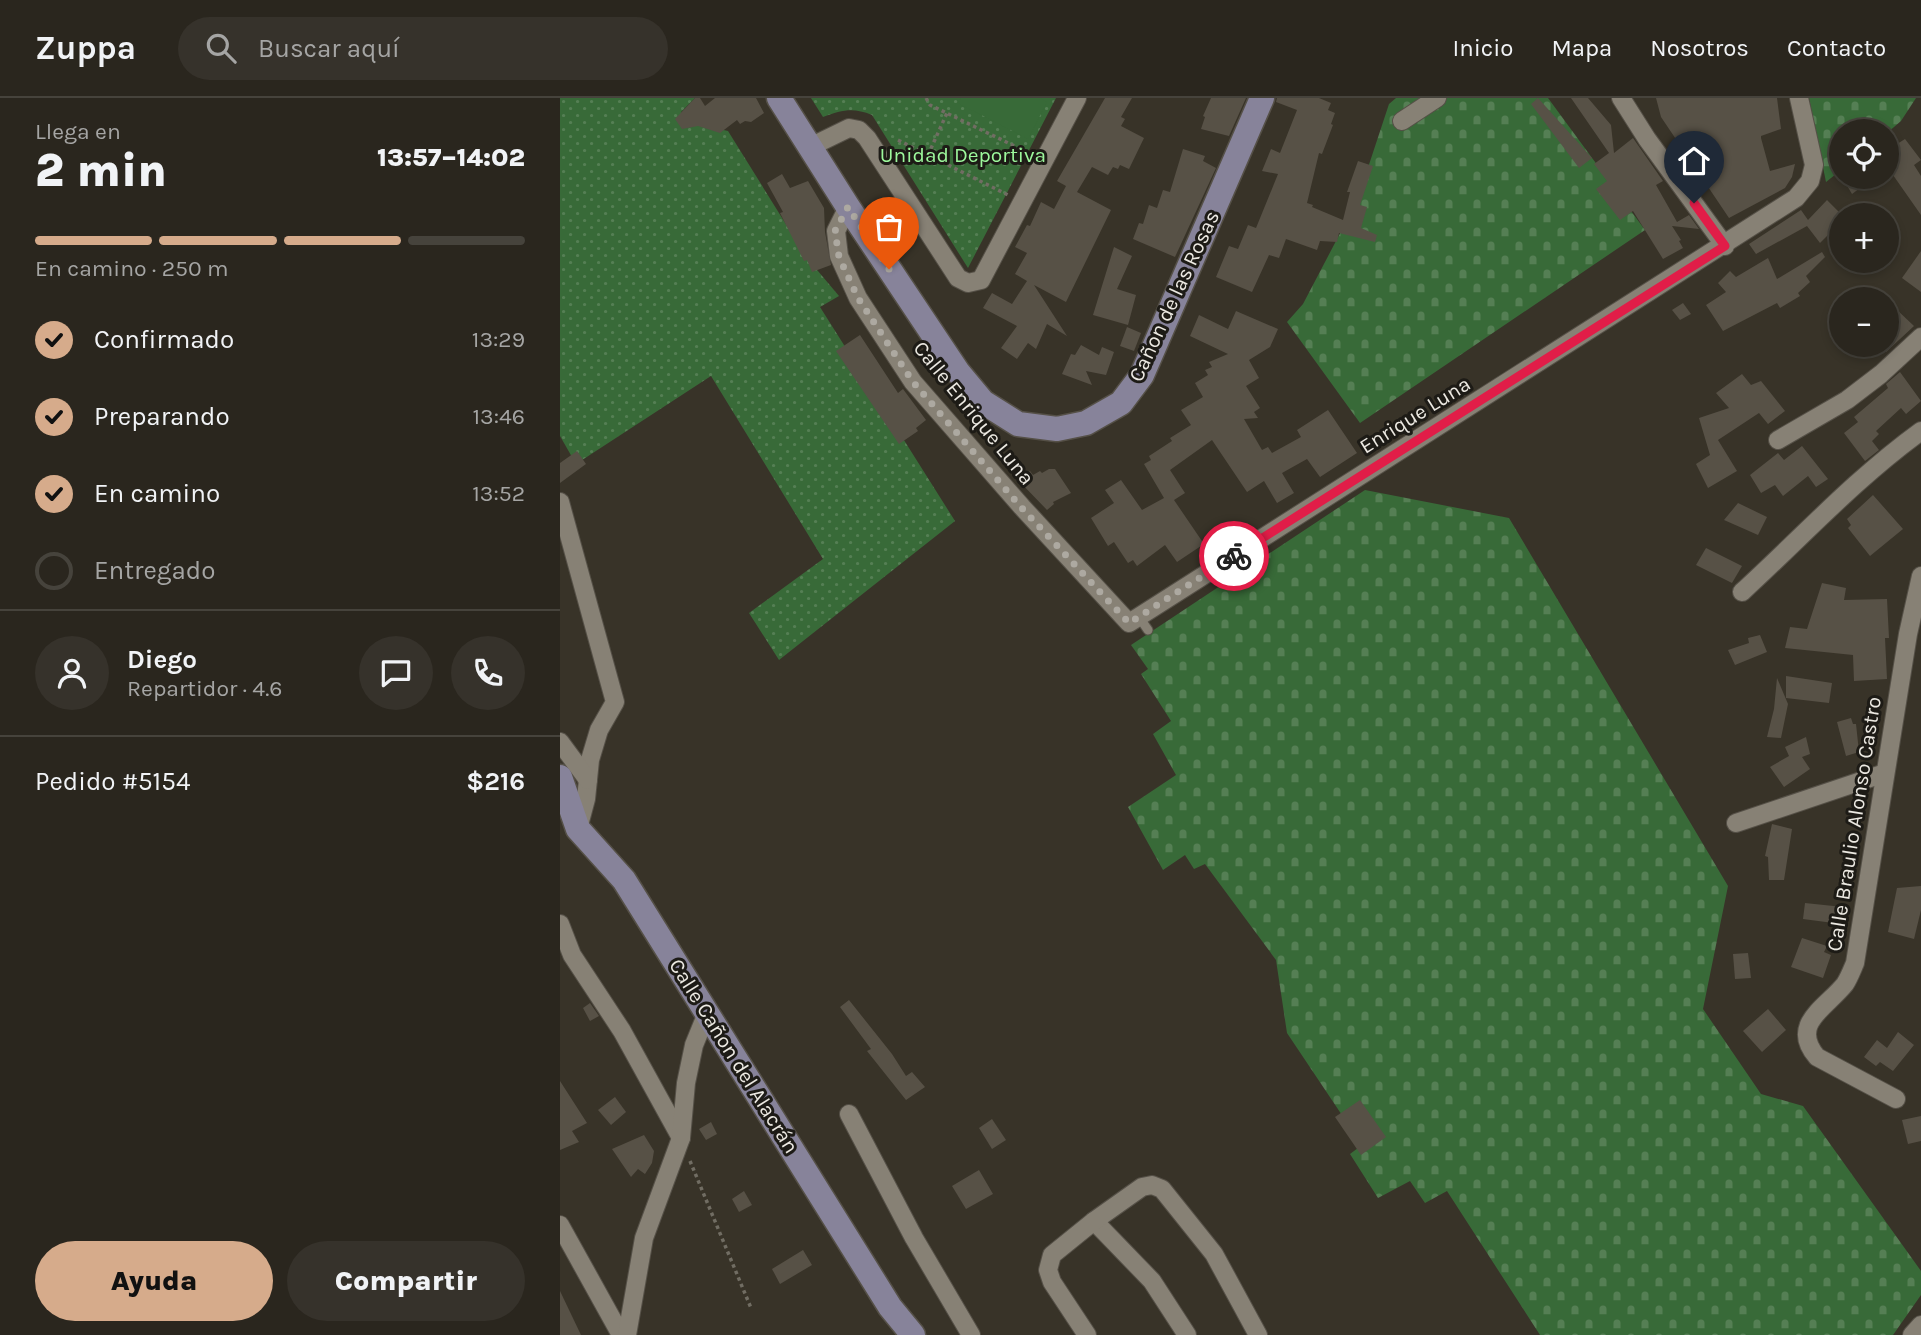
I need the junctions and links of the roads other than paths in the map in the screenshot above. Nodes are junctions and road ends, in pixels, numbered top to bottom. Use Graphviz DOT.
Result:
graph roads {
  1 [pos="779,98"];
  2 [pos="1077,98"];
  3 [pos="1262,98"];
  4 [pos="1437,98"];
  5 [pos="1621,98"];
  6 [pos="1799,98"];
  7 [pos="1402,121"];
  8 [pos="810,147"];
  9 [pos="848,207"];
  10 [pos="1725,246"];
  11 [pos="1921,337"];
  12 [pos="1921,431"];
  13 [pos="1778,440"];
  14 [pos="560,502"];
  15 [pos="1921,576"];
  16 [pos="1742,592"];
  17 [pos="1139,623"];
  18 [pos="560,742"];
  19 [pos="1885,773"];
  20 [pos="560,777"];
  21 [pos="588,780"];
  22 [pos="1736,823"];
  23 [pos="578,830"];
  24 [pos="560,924"];
  25 [pos="707,1013"];
  26 [pos="1896,1099"];
  27 [pos="849,1114"];
  28 [pos="681,1138"];
  29 [pos="1094,1221"];
  30 [pos="560,1225"];
  31 [pos="1921,1325"];
  32 [pos="621,1335"];
  33 [pos="627,1335"];
  34 [pos="913,1335"];
  35 [pos="971,1335"];
  36 [pos="1087,1335"];
  37 [pos="1187,1335"];
  38 [pos="1258,1335"];
  39 [pos="1912,1335"];
  1 -- 8 [label="main road, Cañon de las Rosas"];
  2 -- 8 [label="street"];
  3 -- 9 [label="main road, Cañon de las Rosas"];
  4 -- 7 [label="street"];
  5 -- 10 [label="street"];
  6 -- 10 [label="street, Enrique Luna"];
  8 -- 9 [label="main road, Cañon de las Rosas"];
  9 -- 17 [label="street, Calle Enrique Luna"];
  10 -- 17 [label="street, Enrique Luna"];
  11 -- 13 [label="street"];
  12 -- 16 [label="street"];
  14 -- 21 [label="street"];
  15 -- 19 [label="street, Calle Braulio Alonso Castro"];
  18 -- 21 [label="street"];
  19 -- 22 [label="street"];
  19 -- 26 [label="street, Calle Braulio Alonso Castro"];
  20 -- 23 [label="main road, Calle Cañon del Alacrán"];
  21 -- 23 [label="street"];
  23 -- 25 [label="main road, Calle Cañon del Alacrán"];
  24 -- 28 [label="street"];
  25 -- 28 [label="street"];
  25 -- 34 [label="main road, Calle Cañon del Alacrán"];
  27 -- 35 [label="street"];
  28 -- 33 [label="street"];
  29 -- 36 [label="street"];
  29 -- 37 [label="street"];
  29 -- 38 [label="street"];
  30 -- 32 [label="street"];
  31 -- 39 [label="street"];
}
